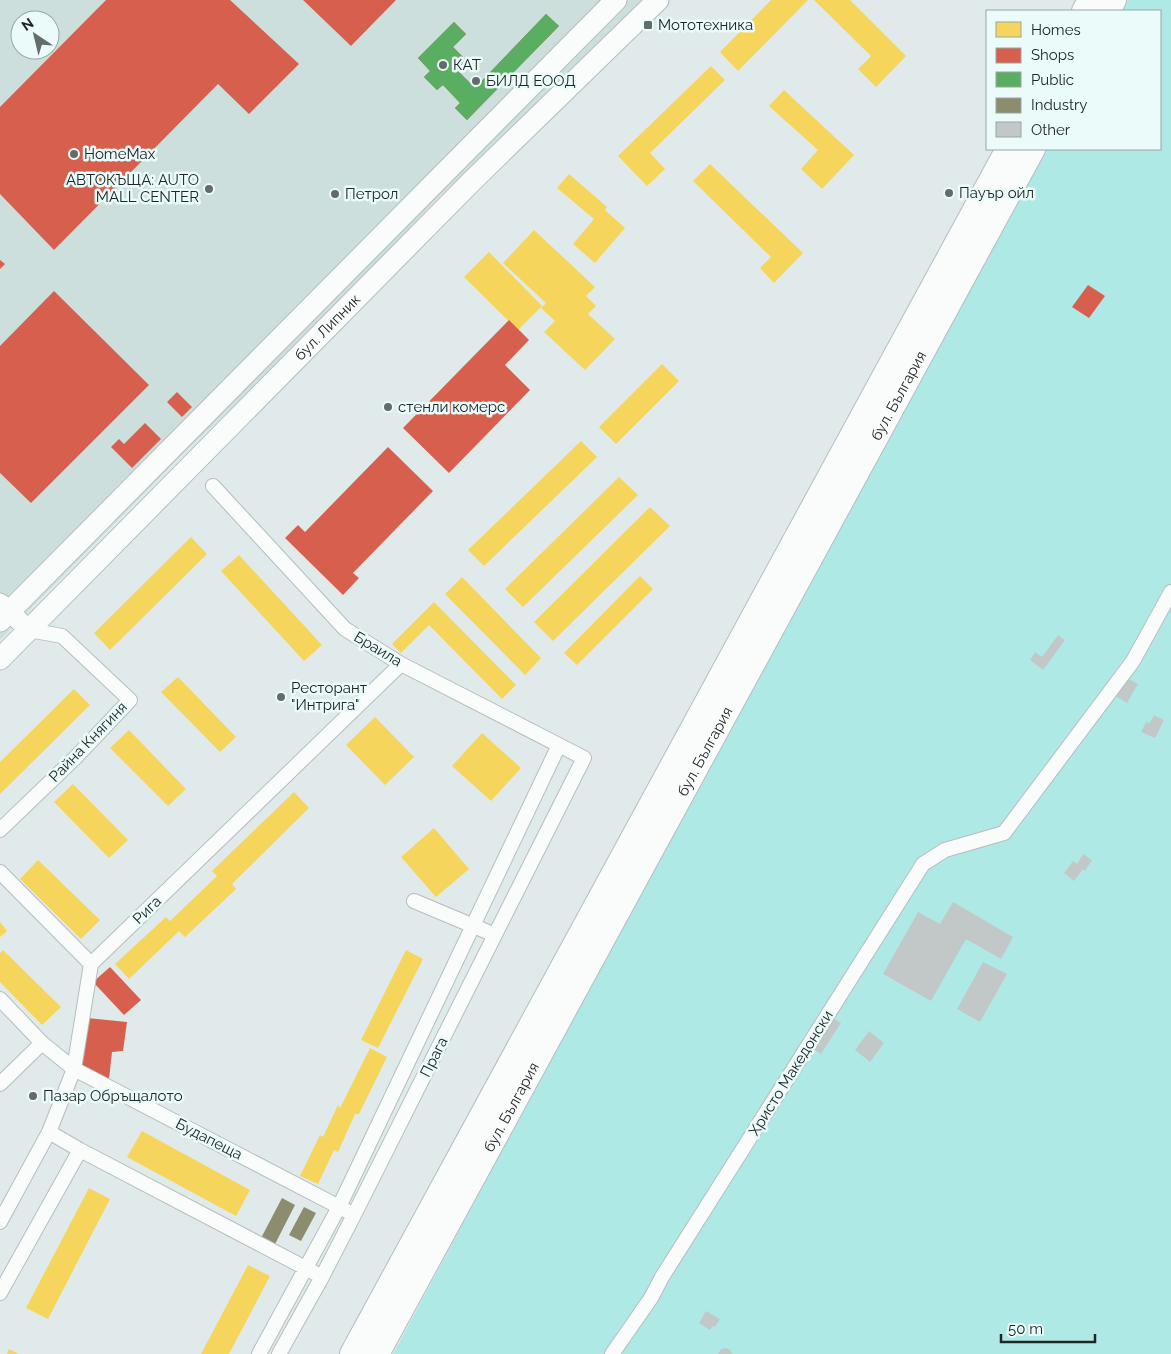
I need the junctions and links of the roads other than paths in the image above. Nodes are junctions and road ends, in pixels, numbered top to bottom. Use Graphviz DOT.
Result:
graph roads {
  1 [pos="616,0"];
  2 [pos="658,0"];
  3 [pos="1007,150"];
  4 [pos="1032,150"];
  5 [pos="453,163"];
  6 [pos="472,181"];
  7 [pos="213,486"];
  8 [pos="1171,592"];
  9 [pos="3,612"];
  10 [pos="29,630"];
  11 [pos="0,659"];
  12 [pos="401,664"];
  13 [pos="559,745"];
  14 [pos="584,758"];
  15 [pos="0,830"];
  16 [pos="0,872"];
  17 [pos="414,901"];
  18 [pos="473,925"];
  19 [pos="495,935"];
  20 [pos="91,964"];
  21 [pos="0,999"];
  22 [pos="42,1043"];
  23 [pos="74,1069"];
  24 [pos="0,1084"];
  25 [pos="48,1132"];
  26 [pos="80,1150"];
  27 [pos="339,1207"];
  28 [pos="354,1215"];
  29 [pos="0,1222"];
  30 [pos="307,1268"];
  31 [pos="322,1277"];
  32 [pos="0,1293"];
  33 [pos="259,1354"];
  34 [pos="279,1354"];
  35 [pos="352,1354"];
  36 [pos="377,1354"];
  37 [pos="612,1354"];
  1 -- 5 [label="main road, бул. Липник"];
  2 -- 6 [label="main road, бул. Липник"];
  3 -- 35 [label="highway, бул. България"];
  4 -- 36 [label="highway, бул. България"];
  5 -- 6 [label="main road"];
  5 -- 9 [label="main road, бул. Липник"];
  6 -- 10 [label="main road, бул. Липник"];
  7 -- 12 [label="street, Браила"];
  8 -- 37 [label="street, Христо Македонски"];
  9 -- 10 [label="street"];
  10 -- 11 [label="main road, бул. Липник"];
  10 -- 15 [label="street, Райна Княгиня"];
  12 -- 13 [label="street, Браила"];
  12 -- 20 [label="street, Рига"];
  13 -- 14 [label="street, Браила"];
  13 -- 18 [label="street"];
  14 -- 19 [label="street, Прага"];
  16 -- 20 [label="street"];
  17 -- 18 [label="street"];
  18 -- 19 [label="street"];
  18 -- 27 [label="street"];
  19 -- 28 [label="street, Прага"];
  20 -- 23 [label="street"];
  21 -- 22 [label="street, Будапеща"];
  22 -- 23 [label="street, Будапеща"];
  22 -- 24 [label="street"];
  23 -- 25 [label="street"];
  23 -- 27 [label="street, Будапеща"];
  25 -- 26 [label="street"];
  25 -- 29 [label="street"];
  26 -- 30 [label="street"];
  26 -- 32 [label="street"];
  27 -- 28 [label="street, Будапеща"];
  27 -- 30 [label="street"];
  28 -- 31 [label="street, Прага"];
  30 -- 31 [label="street"];
  30 -- 33 [label="street"];
  31 -- 34 [label="street, Прага"];
}
